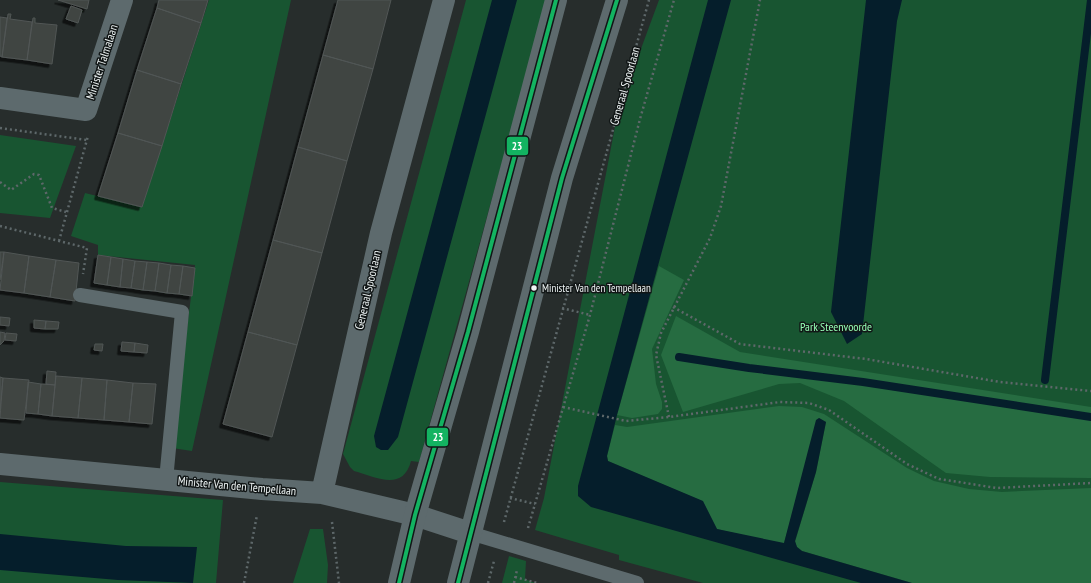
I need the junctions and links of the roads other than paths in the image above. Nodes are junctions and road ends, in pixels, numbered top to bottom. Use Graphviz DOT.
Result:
graph roads {
  1 [pos="122,0"];
  2 [pos="444,0"];
  3 [pos="556,0"];
  4 [pos="617,0"];
  5 [pos="0,98"];
  6 [pos="80,295"];
  7 [pos="0,464"];
  8 [pos="166,480"];
  9 [pos="322,493"];
  10 [pos="416,515"];
  11 [pos="470,534"];
  12 [pos="399,583"];
  13 [pos="458,583"];
  14 [pos="638,583"];
  1 -- 5 [label="street, Minister Talmalaan"];
  2 -- 9 [label="street, Generaal Spoorlaan"];
  3 -- 10 [label="street"];
  4 -- 11 [label="street"];
  6 -- 8 [label="lane"];
  7 -- 8 [label="street, Minister Van den Tempellaan"];
  8 -- 9 [label="street, Minister Van den Tempellaan"];
  9 -- 10 [label="street, Minister Van den Tempellaan"];
  10 -- 11 [label="street, Minister Van den Tempellaan"];
  10 -- 12 [label="street"];
  11 -- 13 [label="street"];
  11 -- 14 [label="lane"];
}
